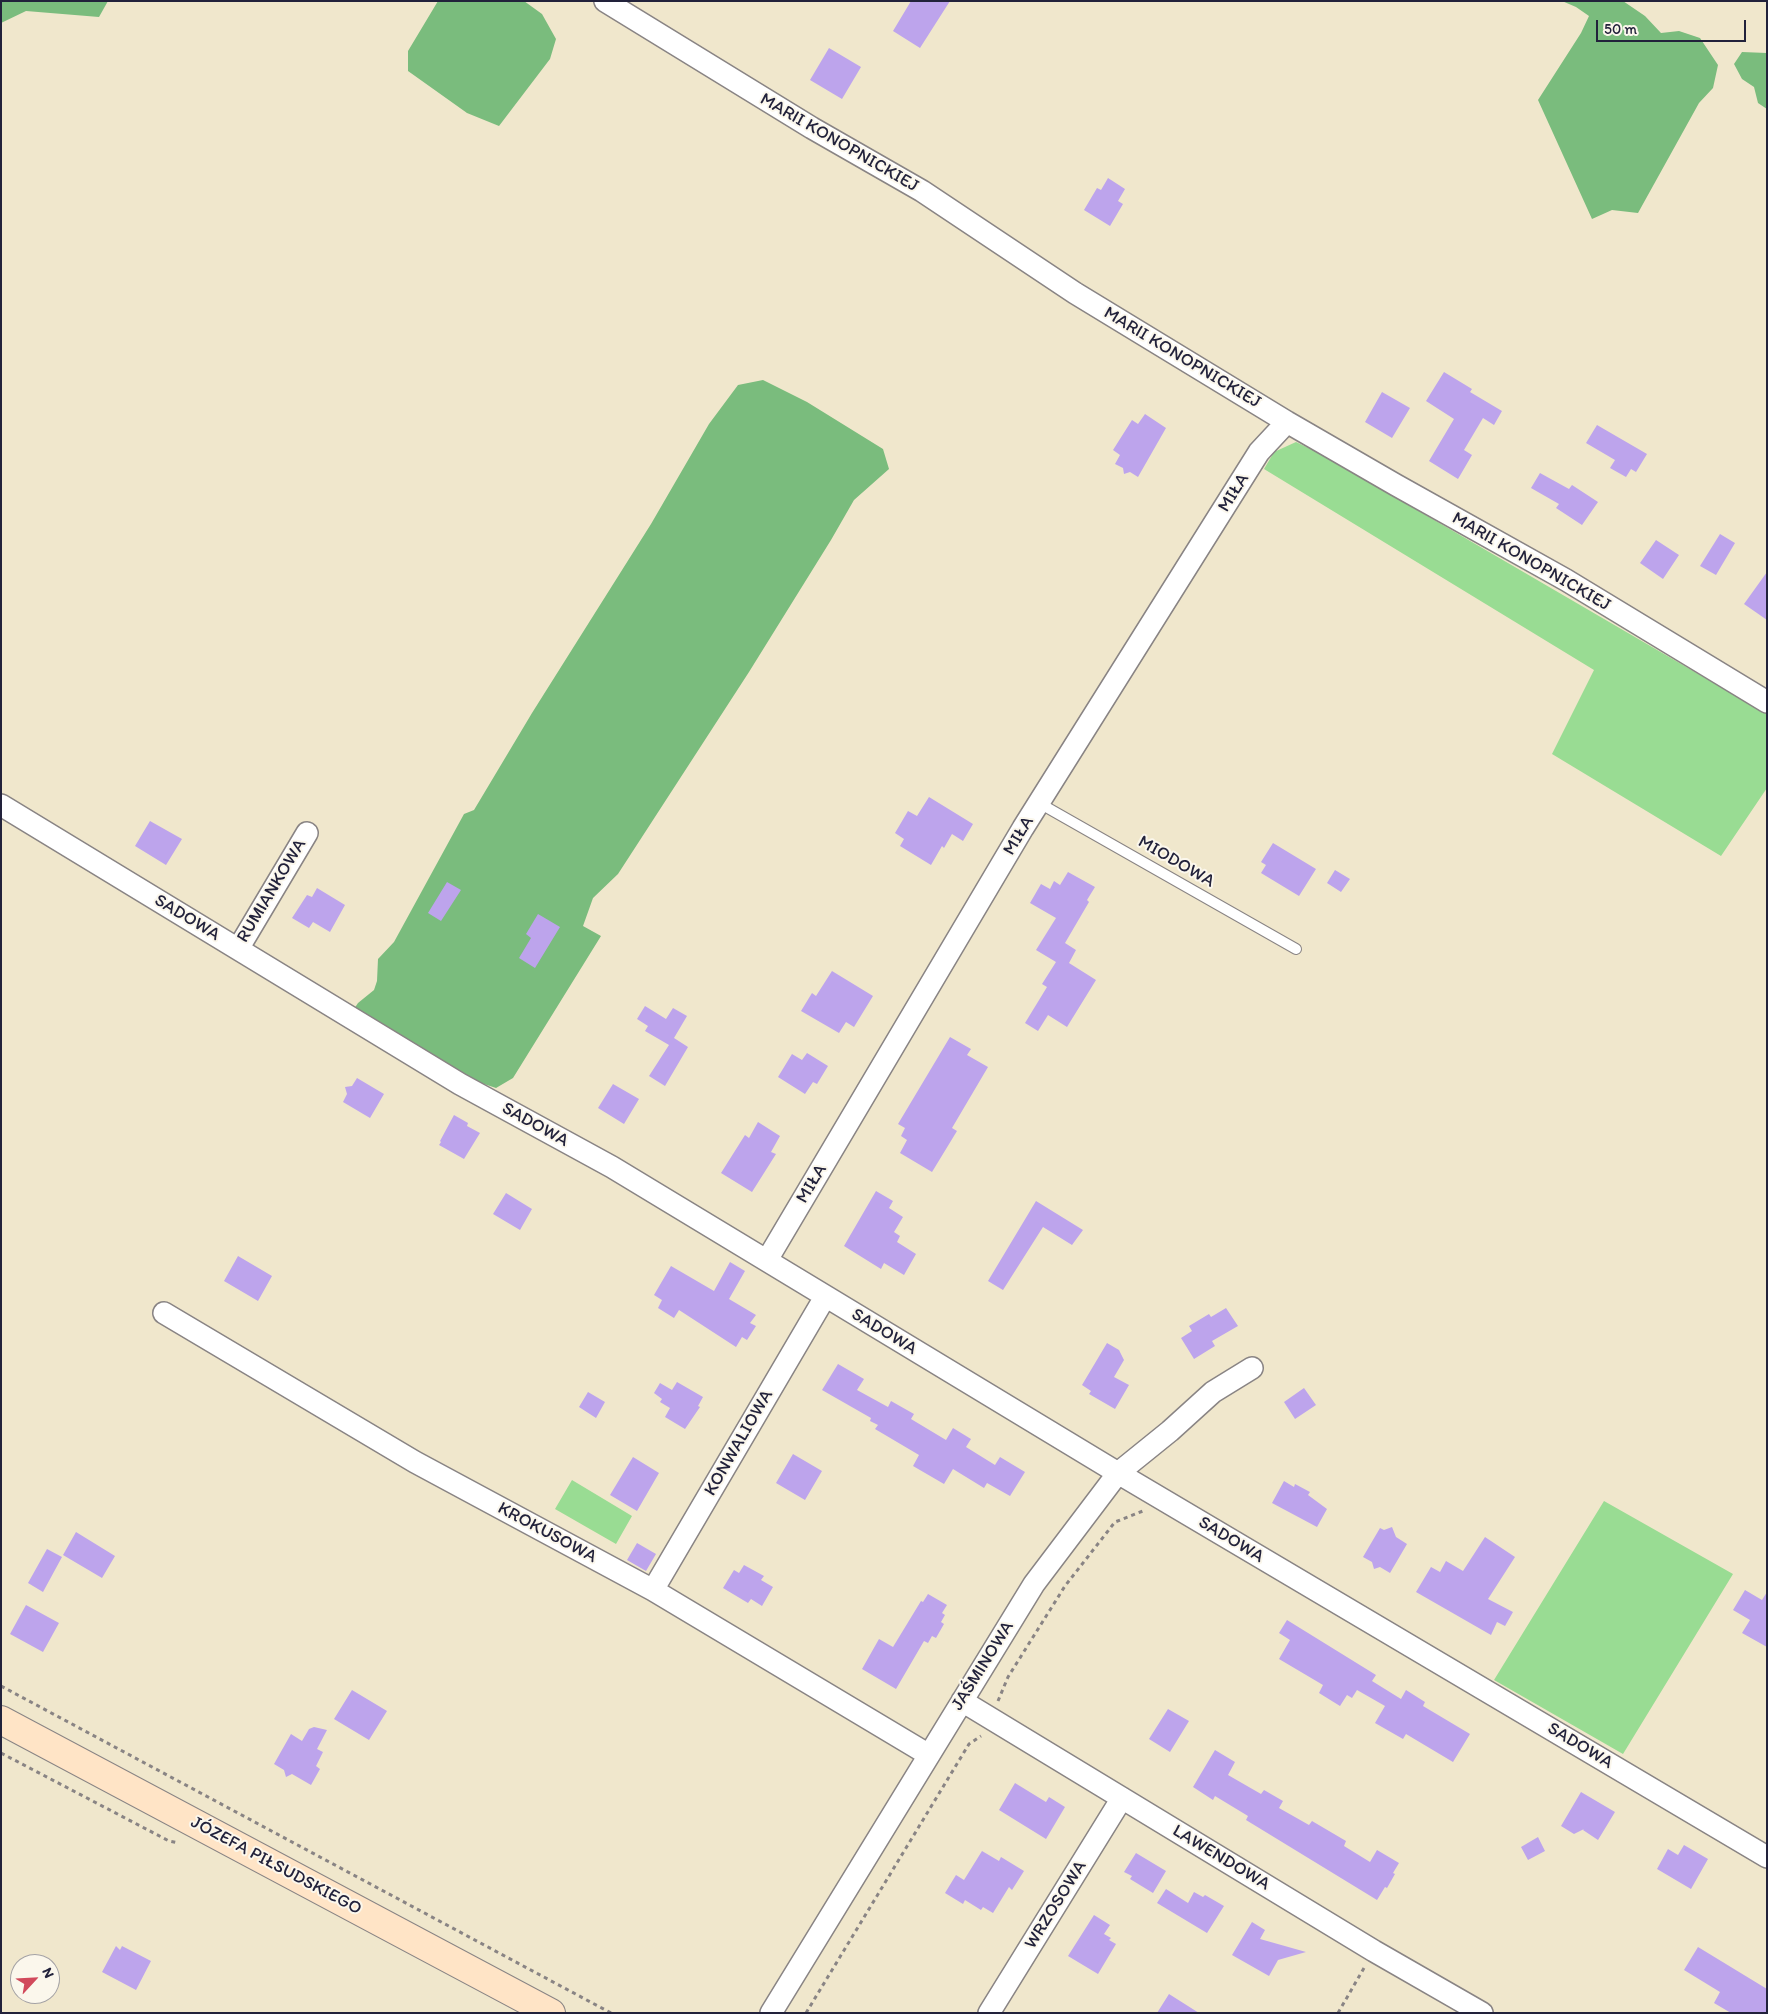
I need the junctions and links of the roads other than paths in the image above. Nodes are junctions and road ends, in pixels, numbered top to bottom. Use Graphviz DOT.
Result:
graph roads {
  1 [pos="605,1"];
  2 [pos="1287,422"];
  3 [pos="1767,702"];
  4 [pos="1039,803"];
  5 [pos="1,805"];
  6 [pos="307,833"];
  7 [pos="1296,949"];
  8 [pos="238,950"];
  9 [pos="767,1260"];
  10 [pos="825,1297"];
  11 [pos="164,1313"];
  12 [pos="1252,1368"];
  13 [pos="1118,1472"];
  14 [pos="653,1590"];
  15 [pos="962,1701"];
  16 [pos="5,1727"];
  17 [pos="929,1755"];
  18 [pos="1122,1798"];
  19 [pos="1767,1857"];
  20 [pos="551,2013"];
  21 [pos="771,2013"];
  22 [pos="989,2013"];
  23 [pos="1482,2013"];
  1 -- 2 [label="street, MARII KONOPNICKIEJ"];
  2 -- 3 [label="street, MARII KONOPNICKIEJ"];
  2 -- 4 [label="street, MIŁA"];
  4 -- 7 [label="lane, MIODOWA"];
  4 -- 9 [label="street, MIŁA"];
  5 -- 8 [label="street, SADOWA"];
  6 -- 8 [label="street, RUMIANKOWA"];
  8 -- 9 [label="street, SADOWA"];
  9 -- 10 [label="street, SADOWA"];
  10 -- 13 [label="street, SADOWA"];
  10 -- 14 [label="street, KONWALIOWA"];
  11 -- 14 [label="street, KROKUSOWA"];
  12 -- 13 [label="street, JAŚMINOWA"];
  13 -- 15 [label="street, JAŚMINOWA"];
  13 -- 19 [label="street, SADOWA"];
  14 -- 17 [label="street, KROKUSOWA"];
  15 -- 17 [label="street, JAŚMINOWA"];
  15 -- 18 [label="street, LAWENDOWA"];
  16 -- 20 [label="main road, JÓZEFA PIŁSUDSKIEGO"];
  17 -- 21 [label="street, JAŚMINOWA"];
  18 -- 22 [label="street, WRZOSOWA"];
  18 -- 23 [label="street, LAWENDOWA"];
}
